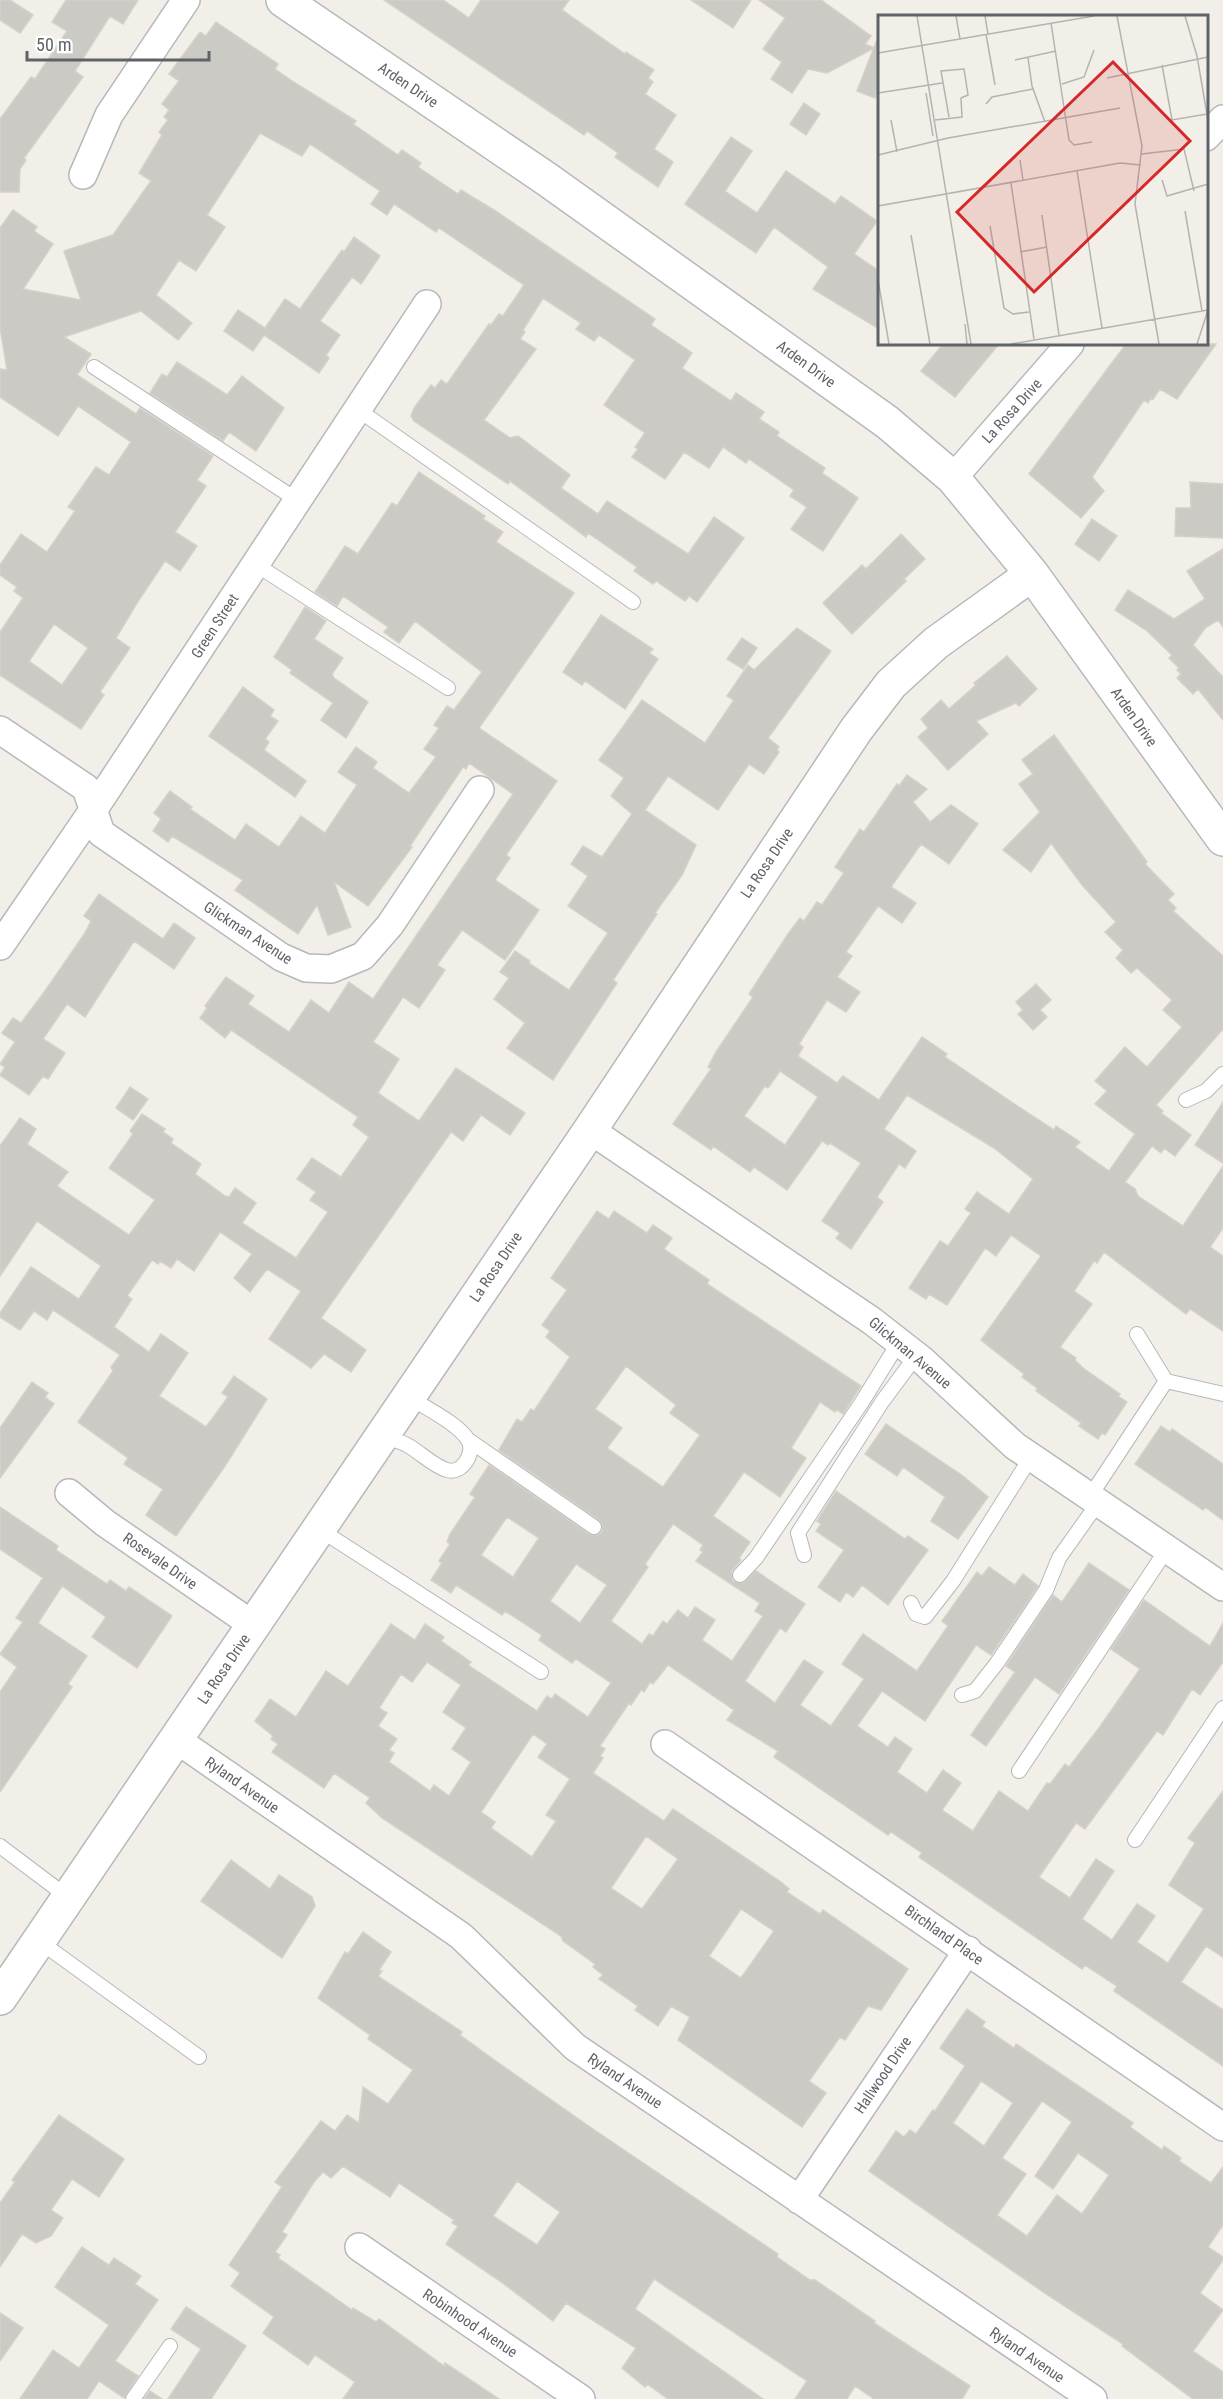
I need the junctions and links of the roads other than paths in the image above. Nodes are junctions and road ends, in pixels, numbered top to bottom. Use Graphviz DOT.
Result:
graph roads {
  1 [pos="186,0"];
  2 [pos="284,0"];
  3 [pos="1223,119"];
  4 [pos="1208,135"];
  5 [pos="84,175"];
  6 [pos="427,304"];
  7 [pos="1069,345"];
  8 [pos="94,367"];
  9 [pos="357,409"];
  10 [pos="953,478"];
  11 [pos="297,500"];
  12 [pos="255,564"];
  13 [pos="1032,574"];
  14 [pos="633,602"];
  15 [pos="448,688"];
  16 [pos="0,730"];
  17 [pos="480,790"];
  18 [pos="94,810"];
  19 [pos="1223,839"];
  20 [pos="0,946"];
  21 [pos="1223,1074"];
  22 [pos="1186,1100"];
  23 [pos="590,1130"];
  24 [pos="1137,1334"];
  25 [pos="908,1349"];
  26 [pos="1166,1381"];
  27 [pos="1223,1394"];
  28 [pos="408,1397"];
  29 [pos="381,1437"];
  30 [pos="470,1442"];
  31 [pos="1030,1457"];
  32 [pos="69,1493"];
  33 [pos="1094,1500"];
  34 [pos="594,1527"];
  35 [pos="319,1528"];
  36 [pos="1167,1550"];
  37 [pos="804,1555"];
  38 [pos="740,1575"];
  39 [pos="1223,1587"];
  40 [pos="911,1603"];
  41 [pos="254,1625"];
  42 [pos="541,1672"];
  43 [pos="962,1695"];
  44 [pos="1223,1708"];
  45 [pos="177,1740"];
  46 [pos="665,1743"];
  47 [pos="1019,1771"];
  48 [pos="1135,1839"];
  49 [pos="0,1846"];
  50 [pos="69,1898"];
  51 [pos="39,1941"];
  52 [pos="968,1950"];
  53 [pos="0,1998"];
  54 [pos="199,2057"];
  55 [pos="1223,2127"];
  56 [pos="799,2200"];
  57 [pos="359,2247"];
  58 [pos="170,2346"];
  59 [pos="133,2399"];
  60 [pos="581,2399"];
  61 [pos="1092,2399"];
  1 -- 5 [label="street"];
  2 -- 10 [label="street, Arden Drive"];
  3 -- 4 [label="street"];
  6 -- 9 [label="street, Green Street"];
  7 -- 10 [label="street, La Rosa Drive"];
  8 -- 11 [label="lane"];
  9 -- 11 [label="street, Green Street"];
  9 -- 14 [label="lane"];
  10 -- 13 [label="street, Arden Drive"];
  11 -- 12 [label="street, Green Street"];
  12 -- 15 [label="lane"];
  12 -- 18 [label="street, Green Street"];
  13 -- 19 [label="street, Arden Drive"];
  13 -- 23 [label="street, La Rosa Drive"];
  16 -- 18 [label="street, Glickman Avenue"];
  17 -- 18 [label="street, Glickman Avenue"];
  18 -- 20 [label="street, Green Street"];
  21 -- 22 [label="lane"];
  23 -- 25 [label="street, Glickman Avenue"];
  23 -- 28 [label="street, La Rosa Drive"];
  24 -- 26 [label="lane"];
  25 -- 31 [label="street, Glickman Avenue"];
  25 -- 37 [label="lane"];
  25 -- 38 [label="lane"];
  26 -- 27 [label="lane"];
  26 -- 33 [label="lane"];
  28 -- 29 [label="street, La Rosa Drive"];
  28 -- 30 [label="lane"];
  29 -- 30 [label="lane"];
  29 -- 35 [label="street, La Rosa Drive"];
  30 -- 34 [label="lane"];
  31 -- 33 [label="street, Glickman Avenue"];
  31 -- 40 [label="lane"];
  32 -- 41 [label="street, Rosevale Drive"];
  33 -- 36 [label="street, Glickman Avenue"];
  33 -- 43 [label="lane"];
  35 -- 41 [label="street, La Rosa Drive"];
  35 -- 42 [label="lane"];
  36 -- 39 [label="street, Glickman Avenue"];
  36 -- 47 [label="lane"];
  41 -- 45 [label="street, La Rosa Drive"];
  44 -- 48 [label="lane"];
  45 -- 50 [label="street, La Rosa Drive"];
  45 -- 56 [label="street, Ryland Avenue"];
  46 -- 52 [label="street, Birchland Place"];
  49 -- 50 [label="lane"];
  50 -- 51 [label="street, La Rosa Drive"];
  51 -- 53 [label="street, La Rosa Drive"];
  51 -- 54 [label="lane"];
  52 -- 55 [label="street, Birchland Place"];
  52 -- 56 [label="street, Hallwood Drive"];
  56 -- 61 [label="street, Ryland Avenue"];
  57 -- 60 [label="street, Robinhood Avenue"];
  58 -- 59 [label="lane"];
}
